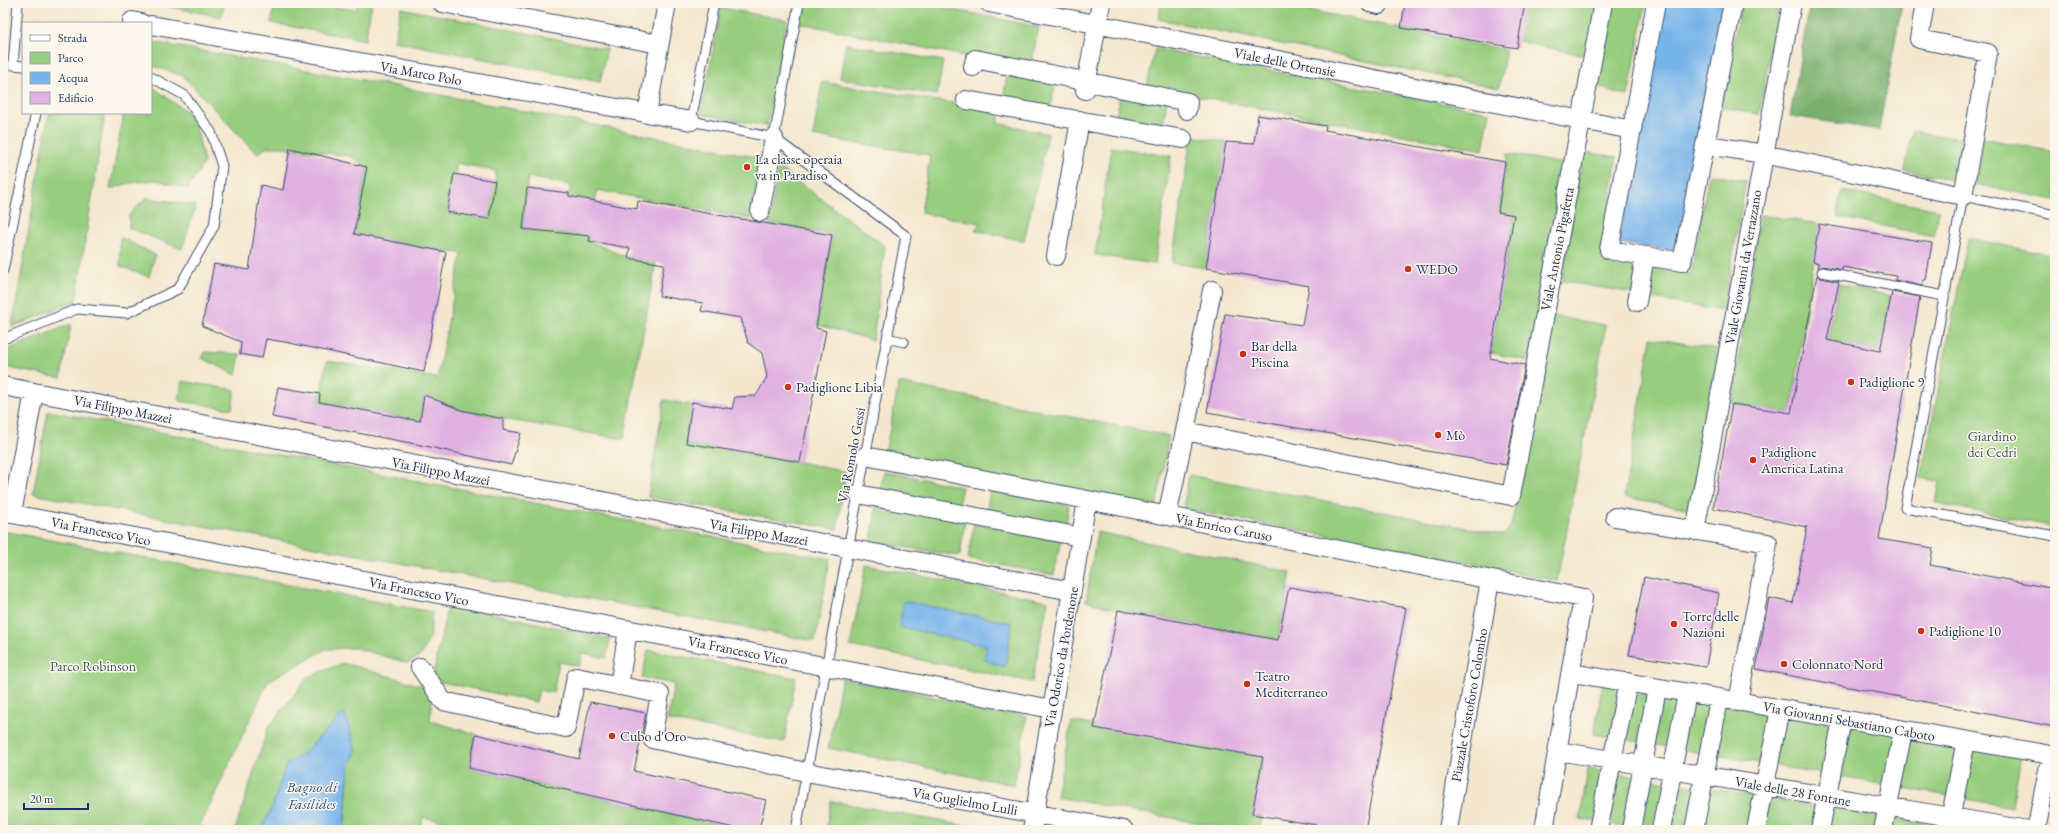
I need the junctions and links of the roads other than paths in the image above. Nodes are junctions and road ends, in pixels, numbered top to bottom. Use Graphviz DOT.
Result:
graph roads {
  1 [pos="18,3"];
  2 [pos="442,3"];
  3 [pos="667,3"];
  4 [pos="714,3"];
  5 [pos="799,3"];
  6 [pos="989,3"];
  7 [pos="1101,3"];
  8 [pos="1603,3"];
  9 [pos="1656,3"];
  10 [pos="1733,3"];
  11 [pos="1792,3"];
  12 [pos="1925,3"];
  13 [pos="1097,24"];
  14 [pos="152,25"];
  15 [pos="659,44"];
  16 [pos="22,66"];
  17 [pos="152,78"];
  18 [pos="1083,102"];
  19 [pos="36,114"];
  20 [pos="647,114"];
  21 [pos="1581,120"];
  22 [pos="691,121"];
  23 [pos="1632,130"];
  24 [pos="774,138"];
  25 [pos="1707,145"];
  26 [pos="1764,154"];
  27 [pos="1963,196"];
  28 [pos="760,212"];
  29 [pos="2055,215"];
  30 [pos="1056,256"];
  31 [pos="1645,256"];
  32 [pos="3,270"];
  33 [pos="1822,272"];
  34 [pos="1212,290"];
  35 [pos="1944,296"];
  36 [pos="1637,302"];
  37 [pos="887,338"];
  38 [pos="3,339"];
  39 [pos="904,342"];
  40 [pos="3,386"];
  41 [pos="34,392"];
  42 [pos="1185,431"];
  43 [pos="865,456"];
  44 [pos="858,494"];
  45 [pos="1087,500"];
  46 [pos="8,513"];
  47 [pos="1167,516"];
  48 [pos="1615,517"];
  49 [pos="1694,530"];
  50 [pos="2055,536"];
  51 [pos="1081,538"];
  52 [pos="848,548"];
  53 [pos="1490,580"];
  54 [pos="1072,591"];
  55 [pos="628,630"];
  56 [pos="420,667"];
  57 [pos="826,667"];
  58 [pos="1572,673"];
  59 [pos="1628,682"];
  60 [pos="619,686"];
  61 [pos="1657,688"];
  62 [pos="1687,693"];
  63 [pos="1719,699"];
  64 [pos="1738,702"];
  65 [pos="1052,708"];
  66 [pos="1780,709"];
  67 [pos="1842,720"];
  68 [pos="1903,730"];
  69 [pos="1966,741"];
  70 [pos="1558,751"];
  71 [pos="1612,760"];
  72 [pos="1643,765"];
  73 [pos="1673,770"];
  74 [pos="806,772"];
  75 [pos="1704,776"];
  76 [pos="1765,786"];
  77 [pos="1826,796"];
  78 [pos="1888,806"];
  79 [pos="1033,822"];
  80 [pos="1949,823"];
  81 [pos="796,830"];
  82 [pos="1124,830"];
  83 [pos="1448,830"];
  84 [pos="1544,830"];
  85 [pos="1598,830"];
  86 [pos="1630,830"];
  87 [pos="1661,830"];
  88 [pos="1694,830"];
  89 [pos="1756,830"];
  90 [pos="1820,830"];
  91 [pos="1883,830"];
  92 [pos="2028,830"];
  93 [pos="2036,830"];
  1 -- 16 [label="lane"];
  2 -- 15 [label="street"];
  3 -- 15 [label="street"];
  4 -- 22 [label="lane"];
  5 -- 24 [label="lane"];
  6 -- 13 [label="street, Viale delle Ortensie"];
  7 -- 13 [label="street"];
  8 -- 21 [label="street, Viale Antonio Pigafetta"];
  9 -- 23 [label="street"];
  10 -- 25 [label="street"];
  11 -- 26 [label="street, Viale Giovanni da Verrazzano"];
  12 -- 27 [label="street"];
  13 -- 18 [label="street"];
  13 -- 21 [label="street, Viale delle Ortensie"];
  14 -- 20 [label="street, Via Marco Polo"];
  15 -- 20 [label="street"];
  17 -- 38 [label="lane"];
  18 -- 18 [label="street"];
  18 -- 18 [label="street"];
  18 -- 30 [label="street"];
  19 -- 32 [label="lane"];
  20 -- 22 [label="street, Via Marco Polo"];
  21 -- 23 [label="street, Viale delle Ortensie"];
  21 -- 42 [label="street, Viale Antonio Pigafetta"];
  22 -- 24 [label="lane, Via Romolo Gessi"];
  23 -- 31 [label="street"];
  24 -- 28 [label="street"];
  24 -- 37 [label="lane, Via Romolo Gessi"];
  25 -- 26 [label="street"];
  25 -- 31 [label="street"];
  26 -- 27 [label="street"];
  26 -- 49 [label="street, Viale Giovanni da Verrazzano"];
  27 -- 29 [label="lane"];
  27 -- 35 [label="lane"];
  31 -- 36 [label="street"];
  33 -- 35 [label="lane"];
  34 -- 42 [label="street"];
  35 -- 50 [label="lane"];
  37 -- 39 [label="lane"];
  37 -- 43 [label="lane, Via Romolo Gessi"];
  40 -- 41 [label="street, Via Filippo Mazzei"];
  41 -- 46 [label="street"];
  41 -- 52 [label="street, Via Filippo Mazzei"];
  42 -- 47 [label="street"];
  43 -- 44 [label="lane, Via Romolo Gessi"];
  43 -- 45 [label="street, Via Enrico Caruso"];
  44 -- 51 [label="street"];
  44 -- 52 [label="lane, Via Romolo Gessi"];
  45 -- 47 [label="street, Via Enrico Caruso"];
  45 -- 51 [label="street, Via Odorico da Pordenone"];
  46 -- 55 [label="street, Via Francesco Vico"];
  47 -- 53 [label="street, Via Enrico Caruso"];
  48 -- 49 [label="street"];
  49 -- 64 [label="street"];
  51 -- 54 [label="street, Via Odorico da Pordenone"];
  52 -- 54 [label="street, Via Filippo Mazzei"];
  52 -- 57 [label="lane, Via Romolo Gessi"];
  53 -- 58 [label="street, Via Enrico Caruso"];
  53 -- 83 [label="street, Piazzale Cristoforo Colombo"];
  54 -- 65 [label="street, Via Odorico da Pordenone"];
  55 -- 57 [label="street, Via Francesco Vico"];
  55 -- 60 [label="street"];
  56 -- 60 [label="street"];
  57 -- 65 [label="street, Via Francesco Vico"];
  57 -- 74 [label="lane, Via Romolo Gessi"];
  58 -- 59 [label="street, Via Giovanni Sebastiano Caboto"];
  58 -- 70 [label="street"];
  59 -- 61 [label="street, Via Giovanni Sebastiano Caboto"];
  59 -- 71 [label="street"];
  60 -- 74 [label="street, Via Guglielmo Lulli"];
  61 -- 62 [label="street, Via Giovanni Sebastiano Caboto"];
  61 -- 72 [label="street"];
  62 -- 63 [label="street, Via Giovanni Sebastiano Caboto"];
  62 -- 73 [label="street"];
  63 -- 64 [label="street, Via Giovanni Sebastiano Caboto"];
  63 -- 75 [label="street"];
  64 -- 66 [label="street, Via Giovanni Sebastiano Caboto"];
  65 -- 79 [label="street, Via Odorico da Pordenone"];
  66 -- 67 [label="street, Via Giovanni Sebastiano Caboto"];
  66 -- 76 [label="street"];
  67 -- 68 [label="street, Via Giovanni Sebastiano Caboto"];
  67 -- 77 [label="street"];
  68 -- 69 [label="street, Via Giovanni Sebastiano Caboto"];
  68 -- 78 [label="street"];
  69 -- 80 [label="street"];
  69 -- 93 [label="street, Via Giovanni Sebastiano Caboto"];
  70 -- 71 [label="street, Viale delle 28 Fontane"];
  70 -- 84 [label="street"];
  71 -- 72 [label="street, Viale delle 28 Fontane"];
  71 -- 85 [label="street"];
  72 -- 73 [label="street, Viale delle 28 Fontane"];
  72 -- 86 [label="street"];
  73 -- 75 [label="street, Viale delle 28 Fontane"];
  73 -- 87 [label="street"];
  74 -- 79 [label="street, Via Guglielmo Lulli"];
  74 -- 81 [label="lane, Via Romolo Gessi"];
  75 -- 76 [label="street, Viale delle 28 Fontane"];
  75 -- 88 [label="street"];
  76 -- 77 [label="street, Viale delle 28 Fontane"];
  76 -- 89 [label="street"];
  77 -- 78 [label="street, Viale delle 28 Fontane"];
  77 -- 90 [label="street"];
  78 -- 80 [label="street, Viale delle 28 Fontane"];
  78 -- 91 [label="street"];
  79 -- 82 [label="street, Via Guglielmo Lulli"];
  80 -- 92 [label="street, Viale delle 28 Fontane"];
}
